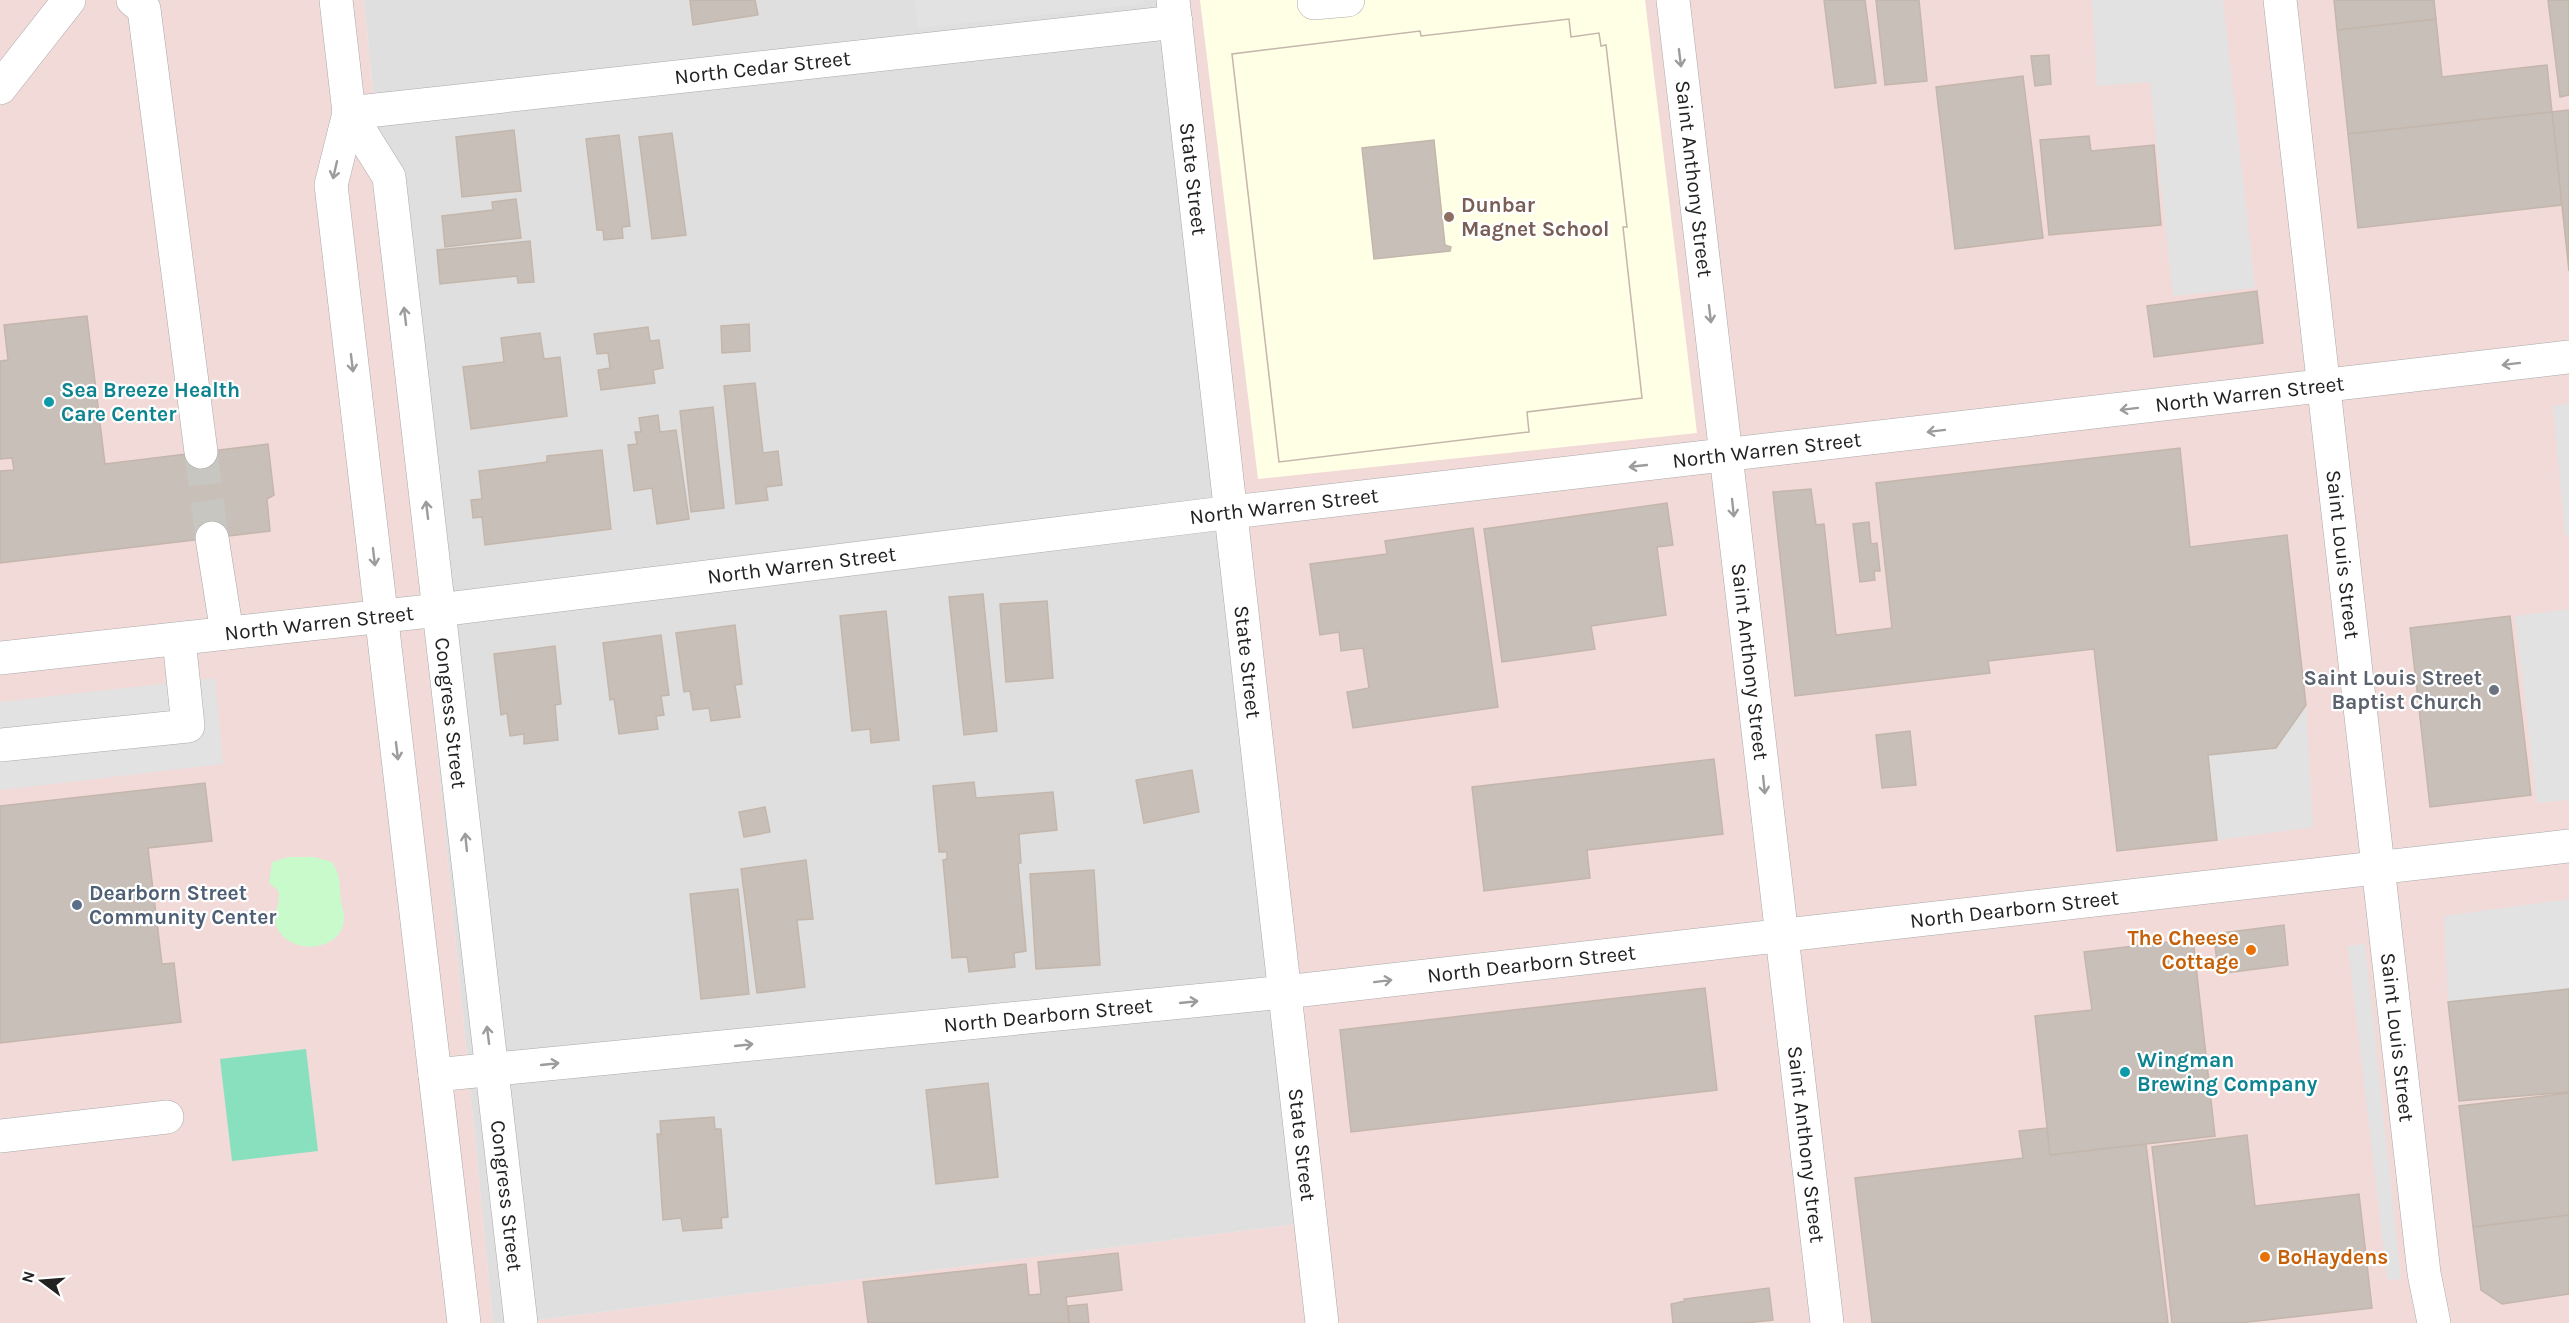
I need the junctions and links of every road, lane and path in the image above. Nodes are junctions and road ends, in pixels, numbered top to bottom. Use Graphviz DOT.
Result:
graph roads {
  1 [pos="69,0"];
  2 [pos="133,0"];
  3 [pos="336,0"];
  4 [pos="1348,0"];
  5 [pos="1673,0"];
  6 [pos="2280,0"];
  7 [pos="1314,3"];
  8 [pos="1174,11"];
  9 [pos="0,88"];
  10 [pos="349,113"];
  11 [pos="2569,357"];
  12 [pos="2322,386"];
  13 [pos="201,452"];
  14 [pos="1727,456"];
  15 [pos="1232,512"];
  16 [pos="212,538"];
  17 [pos="439,610"];
  18 [pos="381,615"];
  19 [pos="227,633"];
  20 [pos="179,639"];
  21 [pos="0,658"];
  22 [pos="0,745"];
  23 [pos="2569,846"];
  24 [pos="2376,869"];
  25 [pos="1781,935"];
  26 [pos="1285,993"];
  27 [pos="492,1070"];
  28 [pos="435,1075"];
  29 [pos="166,1117"];
  30 [pos="0,1136"];
  31 [pos="464,1323"];
  32 [pos="521,1323"];
  33 [pos="1322,1323"];
  34 [pos="1827,1323"];
  35 [pos="2434,1323"];
  1 -- 9 [label="street"];
  2 -- 13 [label="street"];
  3 -- 10 [label="street, Congress Street"];
  4 -- 7 [label="street"];
  5 -- 14 [label="street, Saint Anthony Street, one-way"];
  6 -- 12 [label="street, Saint Louis Street"];
  8 -- 10 [label="street, North Cedar Street"];
  8 -- 15 [label="street, State Street"];
  17 -- 10 [label="street, Congress Street, one-way"];
  10 -- 18 [label="street, Congress Street, one-way"];
  11 -- 12 [label="street, North Warren Street, one-way"];
  12 -- 14 [label="street, North Warren Street, one-way"];
  12 -- 24 [label="street, Saint Louis Street"];
  14 -- 15 [label="street, North Warren Street, one-way"];
  14 -- 25 [label="street, Saint Anthony Street, one-way"];
  15 -- 17 [label="street, North Warren Street"];
  15 -- 26 [label="street, State Street"];
  16 -- 19 [label="street"];
  17 -- 18 [label="street, North Warren Street"];
  27 -- 17 [label="street, Congress Street, one-way"];
  18 -- 19 [label="street, North Warren Street"];
  18 -- 28 [label="street, Congress Street, one-way"];
  19 -- 20 [label="street, North Warren Street"];
  20 -- 21 [label="street, North Warren Street"];
  20 -- 22 [label="street"];
  23 -- 24 [label="street, North Dearborn Street"];
  24 -- 25 [label="street, North Dearborn Street"];
  24 -- 35 [label="street, Saint Louis Street"];
  26 -- 25 [label="street, North Dearborn Street, one-way"];
  25 -- 34 [label="street, Saint Anthony Street"];
  27 -- 26 [label="street, North Dearborn Street, one-way"];
  26 -- 33 [label="street, State Street"];
  27 -- 28 [label="street, North Dearborn Street"];
  27 -- 32 [label="street, Congress Street"];
  28 -- 31 [label="street, Congress Street"];
  29 -- 30 [label="street"];
}
